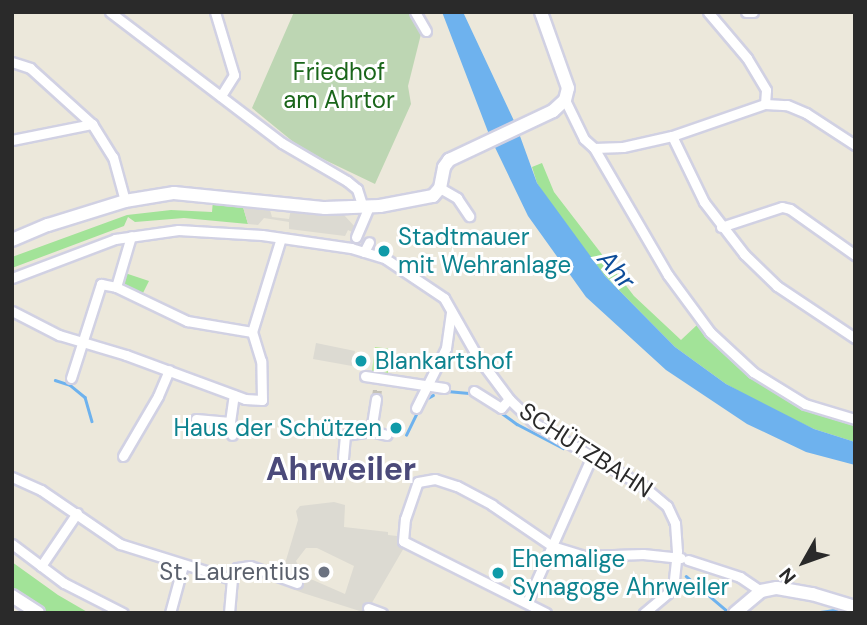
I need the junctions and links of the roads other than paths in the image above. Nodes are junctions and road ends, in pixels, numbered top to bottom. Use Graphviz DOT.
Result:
graph roads {
  1 [pos="110,12"];
  2 [pos="215,12"];
  3 [pos="415,12"];
  4 [pos="541,12"];
  5 [pos="708,12"];
  6 [pos="746,12"];
  7 [pos="753,12"];
  8 [pos="426,31"];
  9 [pos="12,62"];
  10 [pos="221,96"];
  11 [pos="565,100"];
  12 [pos="765,104"];
  13 [pos="92,124"];
  14 [pos="671,136"];
  15 [pos="12,140"];
  16 [pos="855,145"];
  17 [pos="594,148"];
  18 [pos="440,188"];
  19 [pos="125,201"];
  20 [pos="366,207"];
  21 [pos="469,216"];
  22 [pos="721,227"];
  23 [pos="131,236"];
  24 [pos="281,238"];
  25 [pos="12,240"];
  26 [pos="369,242"];
  27 [pos="353,243"];
  28 [pos="364,252"];
  29 [pos="855,255"];
  30 [pos="12,278"];
  31 [pos="116,287"];
  32 [pos="451,309"];
  33 [pos="12,311"];
  34 [pos="253,332"];
  35 [pos="855,338"];
  36 [pos="85,342"];
  37 [pos="169,370"];
  38 [pos="365,376"];
  39 [pos="71,378"];
  40 [pos="425,388"];
  41 [pos="443,388"];
  42 [pos="474,391"];
  43 [pos="234,395"];
  44 [pos="376,399"];
  45 [pos="509,399"];
  46 [pos="416,408"];
  47 [pos="196,419"];
  48 [pos="855,419"];
  49 [pos="230,422"];
  50 [pos="371,431"];
  51 [pos="232,435"];
  52 [pos="387,435"];
  53 [pos="123,456"];
  54 [pos="592,456"];
  55 [pos="343,458"];
  56 [pos="12,477"];
  57 [pos="77,513"];
  58 [pos="12,544"];
  59 [pos="552,546"];
  60 [pos="683,559"];
  61 [pos="183,565"];
  62 [pos="41,566"];
  63 [pos="232,579"];
  64 [pos="297,583"];
  65 [pos="761,591"];
  66 [pos="12,596"];
  67 [pos="527,602"];
  68 [pos="855,607"];
  69 [pos="368,608"];
  70 [pos="38,613"];
  71 [pos="123,613"];
  72 [pos="170,613"];
  73 [pos="229,613"];
  74 [pos="382,613"];
  75 [pos="546,613"];
  76 [pos="644,613"];
  77 [pos="735,613"];
  1 -- 10 [label="street"];
  2 -- 10 [label="street"];
  3 -- 8 [label="street"];
  4 -- 11 [label="main road"];
  5 -- 12 [label="street"];
  6 -- 7 [label="street"];
  9 -- 13 [label="street"];
  10 -- 20 [label="street"];
  11 -- 17 [label="street"];
  11 -- 18 [label="main road"];
  12 -- 14 [label="street"];
  12 -- 16 [label="street"];
  13 -- 15 [label="street"];
  13 -- 19 [label="street"];
  14 -- 17 [label="street"];
  14 -- 22 [label="street"];
  17 -- 48 [label="street"];
  18 -- 20 [label="main road"];
  18 -- 21 [label="street"];
  19 -- 20 [label="main road"];
  19 -- 25 [label="main road"];
  20 -- 27 [label="street"];
  22 -- 29 [label="street"];
  22 -- 35 [label="street"];
  23 -- 24 [label="street, SCHÜTZBAHN"];
  23 -- 30 [label="street, SCHÜTZBAHN"];
  23 -- 31 [label="street"];
  24 -- 27 [label="street, SCHÜTZBAHN"];
  24 -- 34 [label="street"];
  26 -- 28 [label="street"];
  27 -- 28 [label="street, SCHÜTZBAHN"];
  28 -- 32 [label="street, SCHÜTZBAHN"];
  31 -- 34 [label="street"];
  31 -- 36 [label="street"];
  32 -- 40 [label="street"];
  32 -- 45 [label="street, SCHÜTZBAHN"];
  33 -- 36 [label="street"];
  34 -- 43 [label="street"];
  36 -- 37 [label="street"];
  36 -- 39 [label="street"];
  37 -- 43 [label="street"];
  37 -- 53 [label="street"];
  38 -- 40 [label="street"];
  40 -- 41 [label="street"];
  40 -- 46 [label="street"];
  42 -- 45 [label="street"];
  43 -- 49 [label="street"];
  44 -- 50 [label="street"];
  45 -- 54 [label="street, SCHÜTZBAHN"];
  47 -- 49 [label="street"];
  49 -- 51 [label="street"];
  50 -- 52 [label="street"];
  50 -- 55 [label="street"];
  54 -- 59 [label="street"];
  54 -- 60 [label="street, SCHÜTZBAHN"];
  56 -- 57 [label="street"];
  57 -- 61 [label="street"];
  57 -- 62 [label="street"];
  58 -- 62 [label="street"];
  59 -- 60 [label="street"];
  59 -- 67 [label="street"];
  59 -- 67 [label="street"];
  60 -- 65 [label="street"];
  60 -- 76 [label="street, SCHÜTZBAHN"];
  61 -- 63 [label="street"];
  61 -- 72 [label="street"];
  62 -- 71 [label="street"];
  63 -- 64 [label="street"];
  63 -- 73 [label="street"];
  65 -- 68 [label="main road"];
  65 -- 77 [label="main road"];
  66 -- 70 [label="main road"];
  67 -- 75 [label="street"];
  69 -- 74 [label="street"];
}
